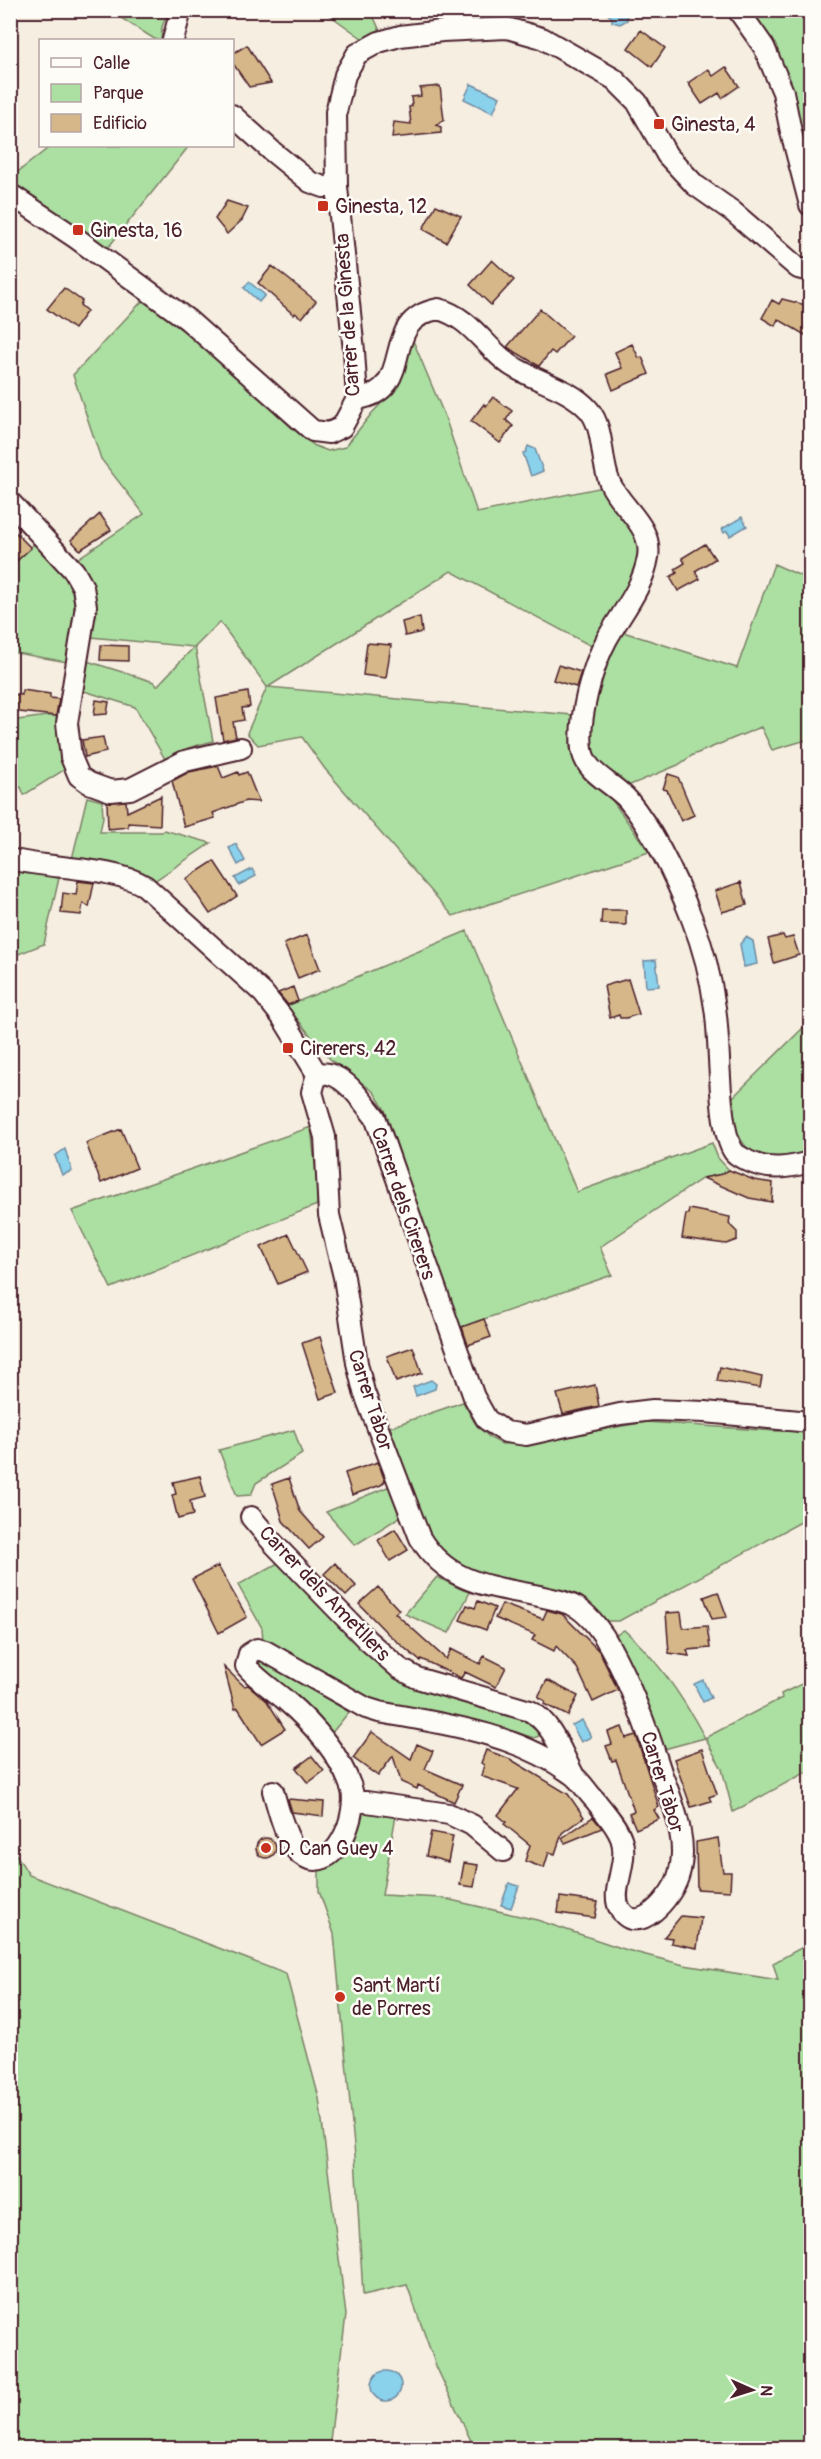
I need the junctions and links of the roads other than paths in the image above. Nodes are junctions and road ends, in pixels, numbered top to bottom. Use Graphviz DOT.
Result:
graph roads {
  1 [pos="181,10"];
  2 [pos="738,10"];
  3 [pos="173,39"];
  4 [pos="234,117"];
  5 [pos="337,186"];
  6 [pos="10,194"];
  7 [pos="810,205"];
  8 [pos="810,271"];
  9 [pos="357,399"];
  10 [pos="10,502"];
  11 [pos="241,748"];
  12 [pos="10,859"];
  13 [pos="317,1074"];
  14 [pos="810,1162"];
  15 [pos="810,1422"];
  16 [pos="251,1517"];
  17 [pos="573,1774"];
  18 [pos="273,1791"];
  19 [pos="353,1800"];
  20 [pos="502,1851"];
  1 -- 3 [label="street"];
  2 -- 7 [label="street"];
  4 -- 5 [label="street"];
  5 -- 8 [label="street, Carrer de la Ginesta"];
  5 -- 9 [label="street, Carrer de la Ginesta"];
  6 -- 9 [label="street, Carrer de la Ginesta"];
  9 -- 14 [label="street"];
  10 -- 11 [label="street"];
  12 -- 13 [label="street"];
  13 -- 15 [label="street, Carrer dels Cirerers"];
  13 -- 17 [label="street, Carrer Tàbor"];
  16 -- 17 [label="street, Carrer dels Ametllers"];
  17 -- 19 [label="street, Carrer Tàbor"];
  18 -- 19 [label="street"];
  19 -- 20 [label="street"];
}
